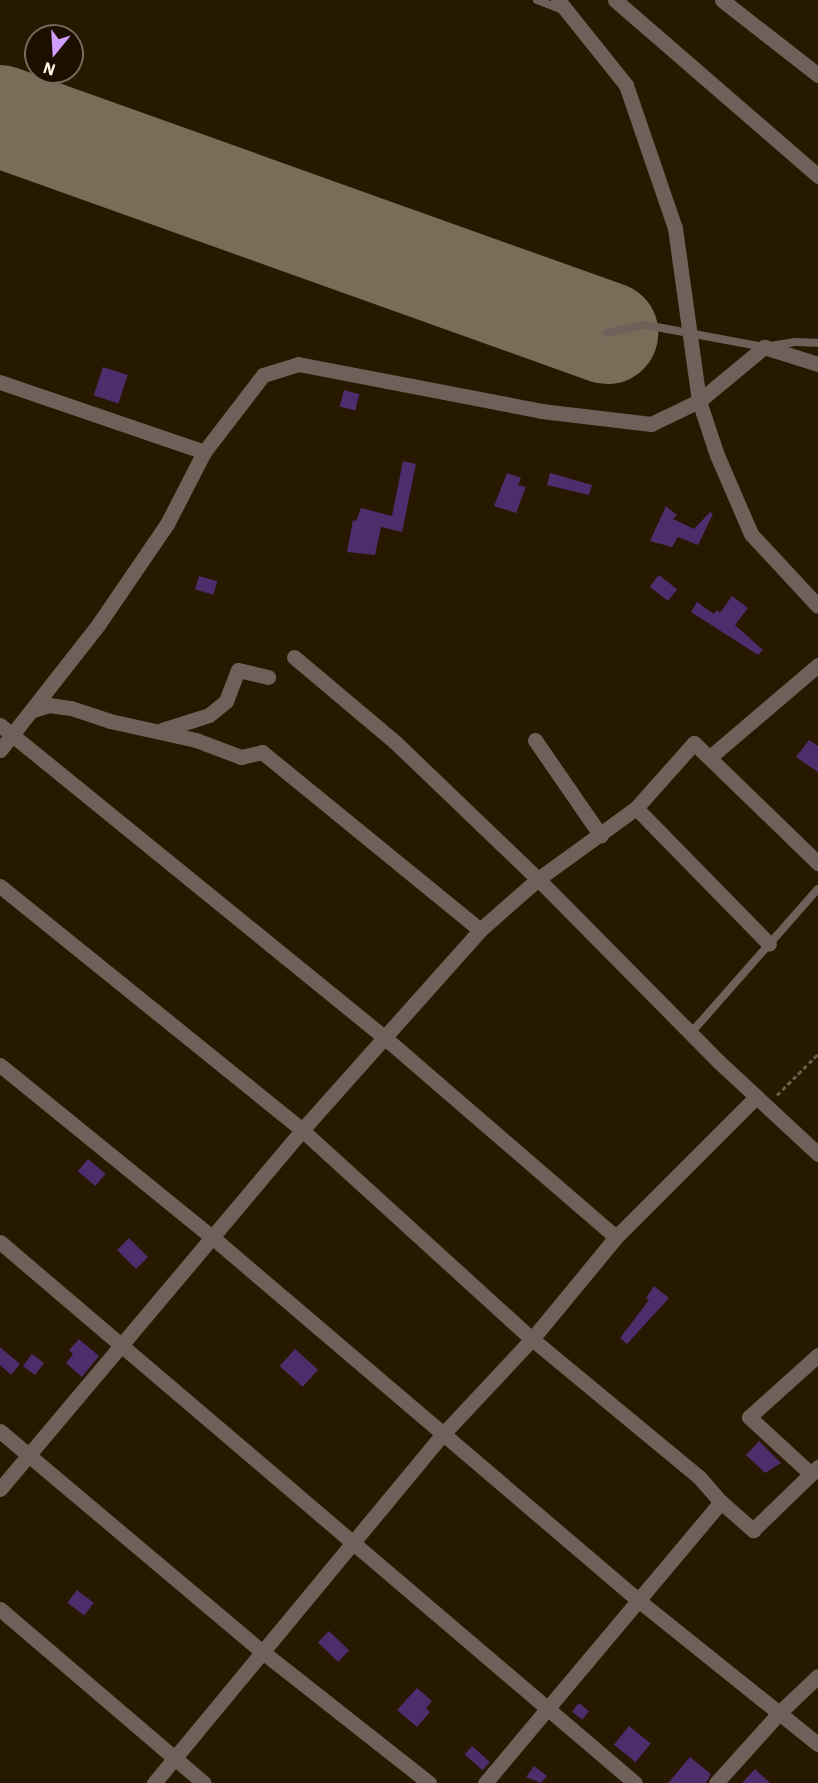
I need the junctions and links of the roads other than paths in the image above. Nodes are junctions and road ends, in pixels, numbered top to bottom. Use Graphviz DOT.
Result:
graph roads {
  1 [pos="537,0"];
  2 [pos="615,0"];
  3 [pos="722,0"];
  4 [pos="562,6"];
  5 [pos="818,75"];
  6 [pos="818,176"];
  7 [pos="607,333"];
  8 [pos="691,333"];
  9 [pos="818,343"];
  10 [pos="764,347"];
  11 [pos="818,364"];
  12 [pos="0,382"];
  13 [pos="699,401"];
  14 [pos="204,452"];
  15 [pos="818,606"];
  16 [pos="294,657"];
  17 [pos="818,665"];
  18 [pos="268,677"];
  19 [pos="33,710"];
  20 [pos="0,725"];
  21 [pos="159,731"];
  22 [pos="12,736"];
  23 [pos="535,740"];
  24 [pos="0,750"];
  25 [pos="710,757"];
  26 [pos="636,808"];
  27 [pos="601,836"];
  28 [pos="818,863"];
  29 [pos="538,879"];
  30 [pos="0,886"];
  31 [pos="818,889"];
  32 [pos="480,930"];
  33 [pos="770,944"];
  34 [pos="690,1034"];
  35 [pos="384,1037"];
  36 [pos="0,1065"];
  37 [pos="761,1101"];
  38 [pos="302,1130"];
  39 [pos="818,1154"];
  40 [pos="212,1237"];
  41 [pos="616,1237"];
  42 [pos="0,1242"];
  43 [pos="532,1339"];
  44 [pos="122,1348"];
  45 [pos="818,1355"];
  46 [pos="0,1431"];
  47 [pos="442,1434"];
  48 [pos="28,1455"];
  49 [pos="814,1471"];
  50 [pos="0,1489"];
  51 [pos="721,1502"];
  52 [pos="355,1542"];
  53 [pos="638,1600"];
  54 [pos="0,1609"];
  55 [pos="264,1653"];
  56 [pos="818,1676"];
  57 [pos="547,1710"];
  58 [pos="780,1712"];
  59 [pos="818,1744"];
  60 [pos="176,1759"];
  61 [pos="154,1783"];
  62 [pos="204,1783"];
  63 [pos="429,1783"];
  64 [pos="485,1783"];
  65 [pos="635,1783"];
  66 [pos="716,1783"];
  1 -- 4 [label="lane"];
  2 -- 6 [label="street"];
  3 -- 5 [label="street"];
  4 -- 8 [label="street"];
  7 -- 8 [label="lane"];
  8 -- 10 [label="lane"];
  8 -- 13 [label="street"];
  9 -- 10 [label="lane"];
  10 -- 11 [label="street"];
  10 -- 13 [label="street"];
  12 -- 14 [label="street"];
  13 -- 14 [label="street"];
  13 -- 15 [label="street"];
  14 -- 19 [label="street"];
  16 -- 29 [label="street"];
  17 -- 25 [label="street"];
  18 -- 21 [label="street"];
  19 -- 21 [label="street"];
  19 -- 22 [label="street"];
  20 -- 22 [label="street"];
  21 -- 32 [label="street"];
  22 -- 24 [label="street"];
  22 -- 35 [label="street"];
  23 -- 27 [label="street"];
  25 -- 26 [label="street"];
  25 -- 28 [label="street"];
  26 -- 27 [label="street"];
  26 -- 33 [label="street"];
  27 -- 29 [label="street"];
  29 -- 32 [label="street"];
  29 -- 34 [label="street"];
  30 -- 38 [label="street"];
  31 -- 33 [label="lane"];
  32 -- 35 [label="street"];
  33 -- 34 [label="lane"];
  34 -- 37 [label="street"];
  35 -- 38 [label="street"];
  35 -- 41 [label="street"];
  36 -- 40 [label="street"];
  37 -- 39 [label="street"];
  37 -- 41 [label="street"];
  38 -- 40 [label="street"];
  38 -- 43 [label="street"];
  40 -- 44 [label="street"];
  40 -- 47 [label="street"];
  41 -- 43 [label="street"];
  42 -- 44 [label="street"];
  43 -- 47 [label="street"];
  43 -- 51 [label="street"];
  44 -- 48 [label="street"];
  44 -- 52 [label="street"];
  45 -- 49 [label="street"];
  46 -- 48 [label="street"];
  47 -- 52 [label="street"];
  47 -- 53 [label="street"];
  48 -- 50 [label="street"];
  48 -- 55 [label="street"];
  49 -- 51 [label="street"];
  51 -- 53 [label="street"];
  52 -- 55 [label="street"];
  52 -- 57 [label="street"];
  53 -- 57 [label="street"];
  53 -- 58 [label="street"];
  54 -- 60 [label="street"];
  55 -- 60 [label="street"];
  55 -- 63 [label="street"];
  56 -- 58 [label="street"];
  57 -- 64 [label="street"];
  57 -- 65 [label="street"];
  58 -- 59 [label="street"];
  58 -- 66 [label="street"];
  60 -- 61 [label="street"];
  60 -- 62 [label="street"];
}
